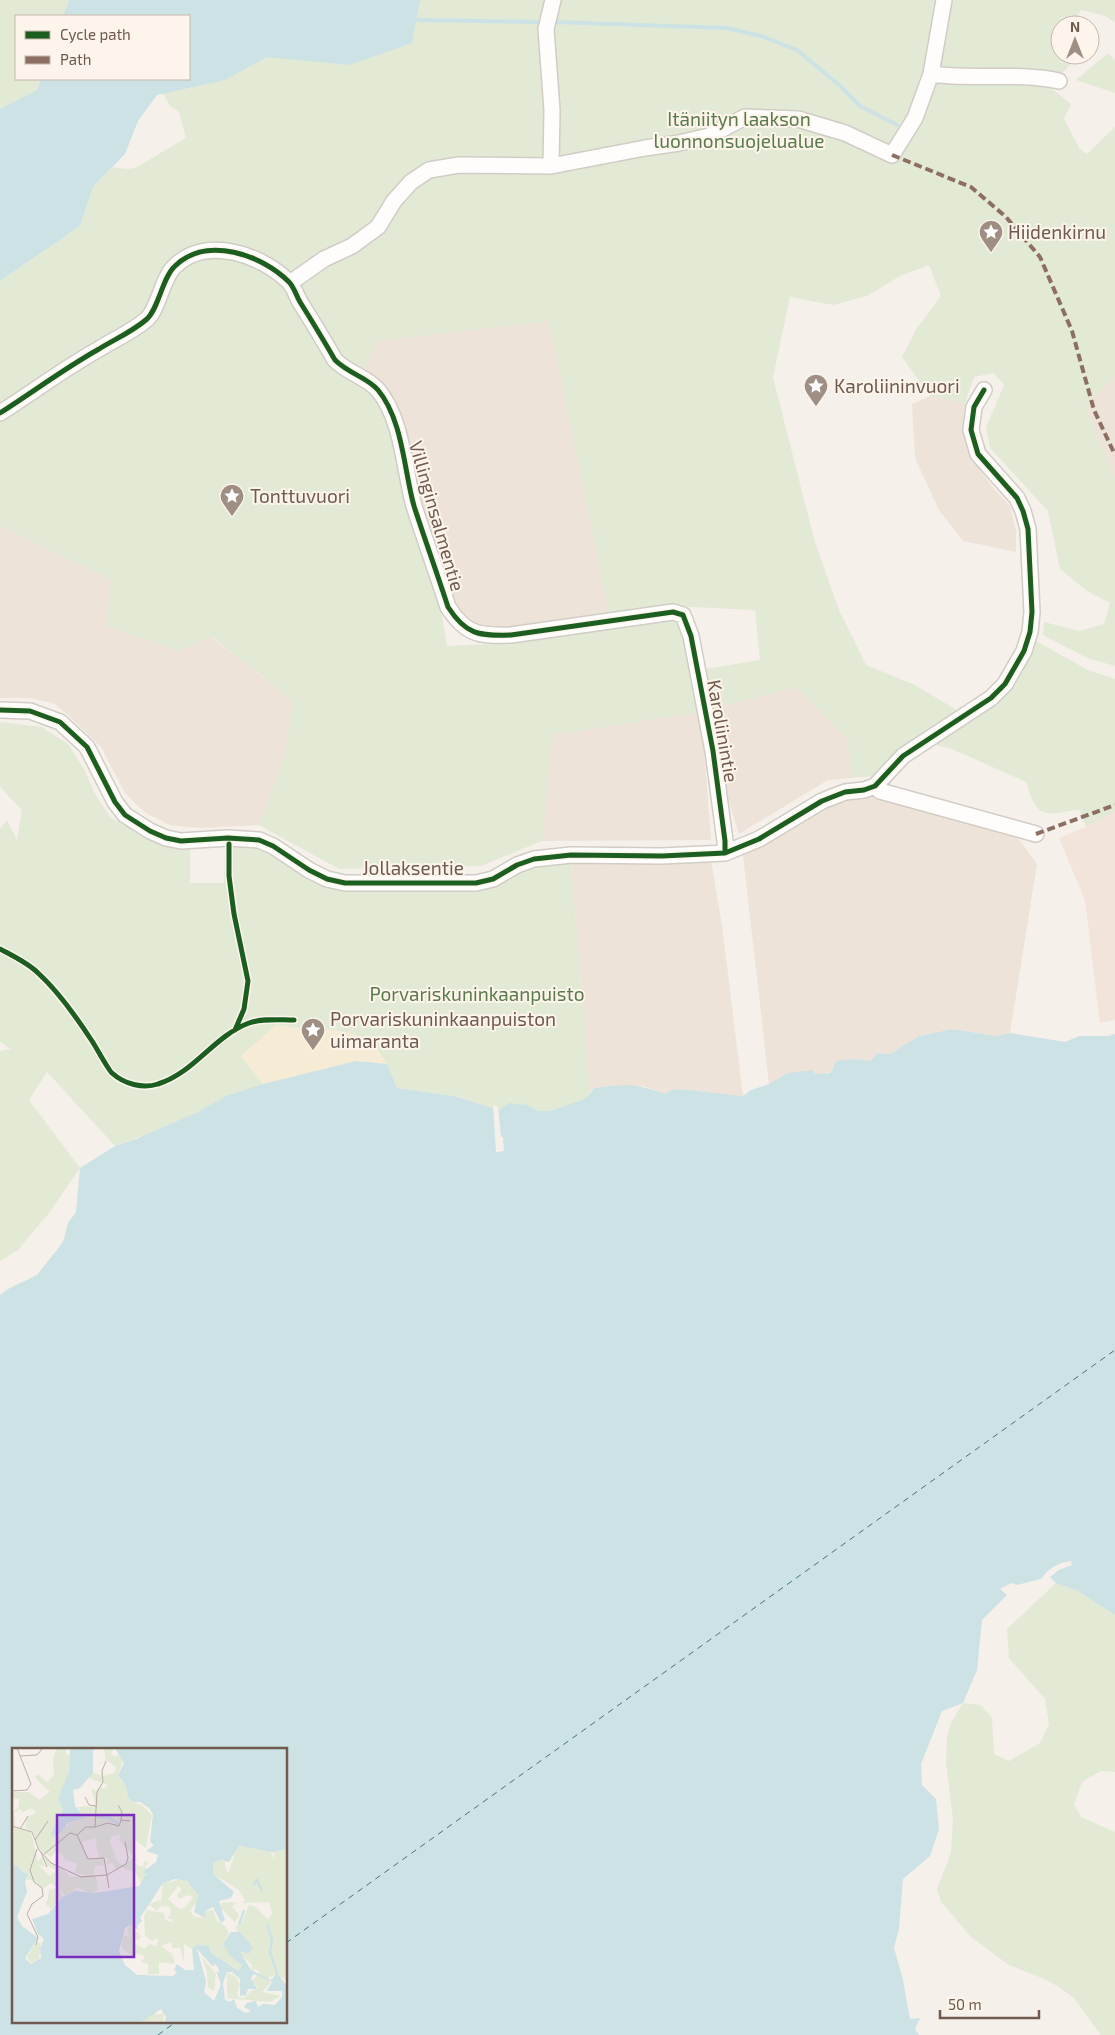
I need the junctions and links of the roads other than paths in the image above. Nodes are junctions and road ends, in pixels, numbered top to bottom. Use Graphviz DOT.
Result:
graph roads {
  1 [pos="552,0"];
  2 [pos="944,0"];
  3 [pos="931,74"];
  4 [pos="1059,81"];
  5 [pos="551,166"];
  6 [pos="290,284"];
  7 [pos="984,390"];
  8 [pos="0,413"];
  9 [pos="683,616"];
  10 [pos="0,710"];
  11 [pos="875,786"];
  12 [pos="1036,834"];
  13 [pos="725,853"];
  1 -- 5 [label="street"];
  2 -- 3 [label="street"];
  3 -- 4 [label="street"];
  3 -- 5 [label="street"];
  5 -- 6 [label="street"];
  6 -- 8 [label="street"];
  6 -- 9 [label="street, Villinginsalmentie"];
  7 -- 11 [label="street"];
  9 -- 13 [label="street, Karoliinintie"];
  10 -- 13 [label="street, Jollaksentie"];
  11 -- 12 [label="street"];
  11 -- 13 [label="street, Jollaksentie"];
}
